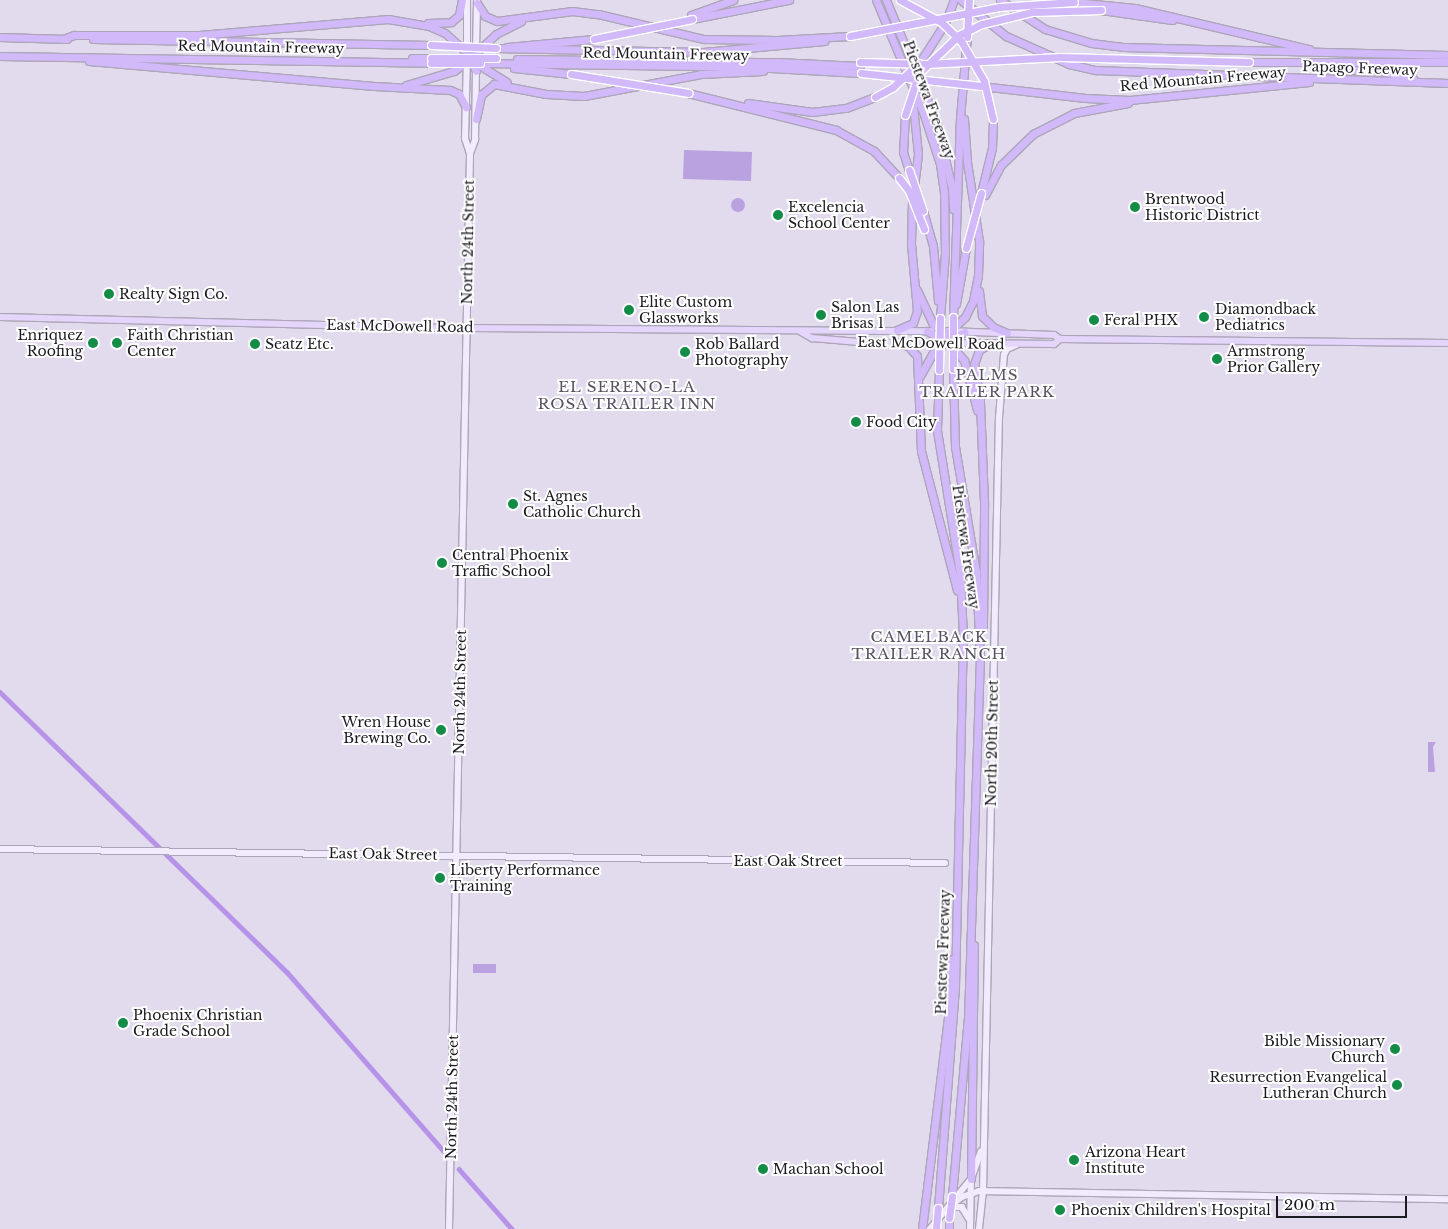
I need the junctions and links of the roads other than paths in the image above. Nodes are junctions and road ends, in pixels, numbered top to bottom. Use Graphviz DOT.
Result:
graph roads {
  1 [pos="462,0"];
  2 [pos="467,0"];
  3 [pos="733,0"];
  4 [pos="788,0"];
  5 [pos="876,0"];
  6 [pos="881,0"];
  7 [pos="886,0"];
  8 [pos="900,0"];
  9 [pos="954,0"];
  10 [pos="961,0"];
  11 [pos="970,0"];
  12 [pos="1000,0"];
  13 [pos="477,1"];
  14 [pos="538,16"];
  15 [pos="691,17"];
  16 [pos="400,20"];
  17 [pos="1210,26"];
  18 [pos="850,36"];
  19 [pos="0,37"];
  20 [pos="63,39"];
  21 [pos="496,48"];
  22 [pos="1319,52"];
  23 [pos="620,53"];
  24 [pos="899,53"];
  25 [pos="1448,55"];
  26 [pos="0,56"];
  27 [pos="52,57"];
  28 [pos="472,59"];
  29 [pos="431,60"];
  30 [pos="1448,62"];
  31 [pos="497,63"];
  32 [pos="1249,64"];
  33 [pos="860,67"];
  34 [pos="782,68"];
  35 [pos="476,71"];
  36 [pos="909,78"];
  37 [pos="1329,79"];
  38 [pos="1429,83"];
  39 [pos="1448,83"];
  40 [pos="512,85"];
  41 [pos="394,87"];
  42 [pos="962,92"];
  43 [pos="688,93"];
  44 [pos="1160,98"];
  45 [pos="466,108"];
  46 [pos="476,119"];
  47 [pos="470,154"];
  48 [pos="967,248"];
  49 [pos="955,260"];
  50 [pos="978,276"];
  51 [pos="936,278"];
  52 [pos="917,290"];
  53 [pos="0,317"];
  54 [pos="953,317"];
  55 [pos="940,318"];
  56 [pos="466,328"];
  57 [pos="897,330"];
  58 [pos="926,331"];
  59 [pos="801,332"];
  60 [pos="964,332"];
  61 [pos="1007,333"];
  62 [pos="945,338"];
  63 [pos="1060,339"];
  64 [pos="897,343"];
  65 [pos="928,343"];
  66 [pos="1448,343"];
  67 [pos="959,344"];
  68 [pos="990,344"];
  69 [pos="1016,345"];
  70 [pos="918,384"];
  71 [pos="979,416"];
  72 [pos="962,613"];
  73 [pos="980,658"];
  74 [pos="0,849"];
  75 [pos="457,856"];
  76 [pos="946,863"];
  77 [pos="956,924"];
  78 [pos="972,925"];
  79 [pos="982,1148"];
  80 [pos="972,1179"];
  81 [pos="983,1192"];
  82 [pos="971,1193"];
  83 [pos="1448,1199"];
  84 [pos="948,1207"];
  85 [pos="970,1221"];
  86 [pos="449,1229"];
  87 [pos="922,1229"];
  88 [pos="930,1229"];
  89 [pos="936,1229"];
  90 [pos="949,1229"];
  91 [pos="970,1229"];
  92 [pos="979,1229"];
  1 -- 16 [label="highway"];
  2 -- 28 [label="street, North 24th Street"];
  3 -- 15 [label="highway"];
  4 -- 15 [label="highway"];
  5 -- 24 [label="highway, Piestewa Freeway"];
  6 -- 24 [label="highway"];
  7 -- 49 [label="highway"];
  8 -- 48 [label="highway, bridge"];
  9 -- 43 [label="highway, bridge"];
  10 -- 37 [label="highway, Papago Freeway"];
  11 -- 42 [label="highway, Piestewa Freeway, bridge"];
  12 -- 22 [label="highway, Papago Freeway"];
  13 -- 14 [label="highway"];
  13 -- 28 [label="street, North 24th Street"];
  14 -- 18 [label="highway"];
  14 -- 28 [label="highway"];
  15 -- 21 [label="highway, bridge"];
  16 -- 20 [label="highway"];
  16 -- 28 [label="highway"];
  17 -- 18 [label="highway, Red Mountain Freeway, bridge"];
  17 -- 22 [label="highway, Red Mountain Freeway"];
  17 -- 51 [label="highway, bridge"];
  18 -- 23 [label="highway, Red Mountain Freeway"];
  19 -- 20 [label="highway, Red Mountain Freeway"];
  20 -- 21 [label="highway, Red Mountain Freeway, bridge"];
  21 -- 23 [label="highway, Red Mountain Freeway"];
  22 -- 25 [label="highway, Papago Freeway"];
  23 -- 33 [label="highway"];
  24 -- 36 [label="highway, Piestewa Freeway"];
  26 -- 27 [label="highway, Red Mountain Freeway"];
  27 -- 29 [label="highway, Red Mountain Freeway"];
  27 -- 41 [label="highway"];
  28 -- 29 [label="highway, Red Mountain Freeway, bridge"];
  28 -- 31 [label="highway, Red Mountain Freeway"];
  28 -- 35 [label="highway"];
  28 -- 40 [label="highway"];
  28 -- 41 [label="highway"];
  28 -- 45 [label="street, North 24th Street"];
  29 -- 31 [label="highway, bridge"];
  30 -- 32 [label="highway"];
  31 -- 33 [label="highway"];
  31 -- 34 [label="highway, Red Mountain Freeway"];
  31 -- 43 [label="highway, bridge"];
  32 -- 33 [label="highway, bridge"];
  32 -- 38 [label="highway"];
  33 -- 34 [label="highway, Red Mountain Freeway"];
  33 -- 44 [label="highway, Red Mountain Freeway, bridge"];
  34 -- 40 [label="highway"];
  35 -- 46 [label="street, North 24th Street"];
  36 -- 52 [label="highway"];
  36 -- 55 [label="highway, Piestewa Freeway"];
  37 -- 38 [label="highway, Papago Freeway"];
  37 -- 44 [label="highway, Red Mountain Freeway"];
  38 -- 39 [label="highway, Papago Freeway"];
  40 -- 46 [label="highway"];
  41 -- 45 [label="highway"];
  42 -- 49 [label="highway, Piestewa Freeway"];
  42 -- 50 [label="highway"];
  43 -- 51 [label="highway, bridge"];
  44 -- 48 [label="highway, bridge"];
  45 -- 47 [label="street, North 24th Street"];
  46 -- 47 [label="street, North 24th Street"];
  47 -- 56 [label="street, North 24th Street"];
  48 -- 54 [label="highway"];
  49 -- 54 [label="highway, Piestewa Freeway"];
  50 -- 61 [label="highway"];
  50 -- 62 [label="highway"];
  51 -- 55 [label="highway"];
  52 -- 57 [label="highway"];
  52 -- 62 [label="highway"];
  53 -- 56 [label="main road, East McDowell Road"];
  54 -- 73 [label="highway, Piestewa Freeway, bridge"];
  55 -- 72 [label="highway, Piestewa Freeway, bridge"];
  56 -- 59 [label="main road, East McDowell Road"];
  56 -- 75 [label="street, North 24th Street"];
  57 -- 58 [label="main road, East McDowell Road"];
  57 -- 59 [label="main road, East McDowell Road"];
  58 -- 62 [label="highway"];
  59 -- 64 [label="main road, East McDowell Road"];
  60 -- 61 [label="main road, East McDowell Road"];
  60 -- 62 [label="highway"];
  61 -- 63 [label="main road, East McDowell Road"];
  62 -- 65 [label="highway"];
  62 -- 67 [label="highway"];
  62 -- 70 [label="highway"];
  62 -- 71 [label="highway"];
  63 -- 66 [label="main road, East McDowell Road"];
  63 -- 69 [label="main road, East McDowell Road"];
  64 -- 65 [label="main road, East McDowell Road"];
  64 -- 70 [label="highway"];
  67 -- 68 [label="main road, East McDowell Road"];
  68 -- 69 [label="main road, East McDowell Road"];
  68 -- 71 [label="highway"];
  69 -- 79 [label="street, North 20th Street"];
  70 -- 72 [label="highway"];
  71 -- 73 [label="highway"];
  72 -- 77 [label="highway, Piestewa Freeway"];
  73 -- 78 [label="highway, Piestewa Freeway"];
  74 -- 75 [label="street, East Oak Street"];
  75 -- 76 [label="street, East Oak Street"];
  75 -- 86 [label="street, North 24th Street"];
  77 -- 87 [label="highway"];
  77 -- 89 [label="highway, Piestewa Freeway, bridge"];
  78 -- 80 [label="highway"];
  78 -- 90 [label="highway, Piestewa Freeway, bridge"];
  79 -- 80 [label="street, North 20th Street"];
  79 -- 81 [label="street, North 20th Street"];
  80 -- 81 [label="street"];
  80 -- 82 [label="street, North 20th Street"];
  80 -- 84 [label="street, North 20th Street"];
  81 -- 82 [label="street"];
  81 -- 83 [label="street"];
  81 -- 92 [label="street, North 20th Street"];
  82 -- 84 [label="street"];
  82 -- 85 [label="street, North 20th Street"];
  84 -- 85 [label="street"];
  84 -- 88 [label="street, North 20th Street"];
  85 -- 91 [label="street, North 20th Street"];
}
